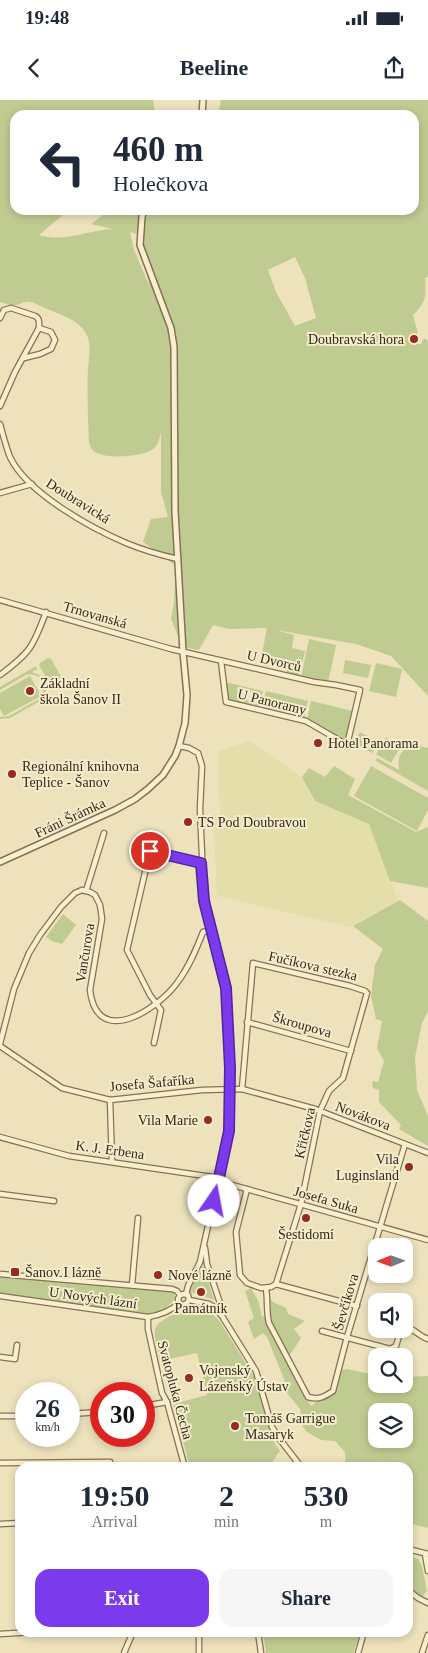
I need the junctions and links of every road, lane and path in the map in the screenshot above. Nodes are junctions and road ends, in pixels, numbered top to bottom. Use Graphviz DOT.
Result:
graph roads {
  1 [pos="143,215"];
  2 [pos="0,318"];
  3 [pos="39,328"];
  4 [pos="24,358"];
  5 [pos="0,406"];
  6 [pos="0,424"];
  7 [pos="32,484"];
  8 [pos="0,493"];
  9 [pos="178,559"];
  10 [pos="0,600"];
  11 [pos="46,612"];
  12 [pos="183,652"];
  13 [pos="220,661"];
  14 [pos="0,675"];
  15 [pos="348,745"];
  16 [pos="180,746"];
  17 [pos="104,833"];
  18 [pos="0,862"];
  19 [pos="201,863"];
  20 [pos="86,890"];
  21 [pos="211,930"];
  22 [pos="367,993"];
  23 [pos="157,1004"];
  24 [pos="0,1013"];
  25 [pos="7,1015"];
  26 [pos="248,1022"];
  27 [pos="154,1043"];
  28 [pos="0,1045"];
  29 [pos="351,1051"];
  30 [pos="230,1089"];
  31 [pos="242,1089"];
  32 [pos="110,1100"];
  33 [pos="320,1111"];
  34 [pos="0,1137"];
  35 [pos="406,1144"];
  36 [pos="428,1153"];
  37 [pos="112,1162"];
  38 [pos="219,1179"];
  39 [pos="247,1189"];
  40 [pos="0,1194"];
  41 [pos="54,1201"];
  42 [pos="301,1204"];
  43 [pos="138,1218"];
  44 [pos="380,1227"];
  45 [pos="428,1240"];
  46 [pos="205,1244"];
  47 [pos="0,1274"];
  48 [pos="276,1284"];
  49 [pos="132,1285"];
  50 [pos="266,1288"];
  51 [pos="183,1294"];
  52 [pos="0,1296"];
  53 [pos="189,1300"];
  54 [pos="179,1303"];
  55 [pos="357,1306"];
  56 [pos="219,1312"];
  57 [pos="148,1317"];
  58 [pos="413,1330"];
  59 [pos="322,1331"];
  60 [pos="347,1337"];
  61 [pos="399,1338"];
  62 [pos="428,1339"];
  63 [pos="17,1345"];
  64 [pos="0,1357"];
  65 [pos="167,1402"];
  66 [pos="155,1404"];
  67 [pos="0,1416"];
  68 [pos="15,1416"];
  69 [pos="184,1462"];
  70 [pos="297,1462"];
  71 [pos="0,1463"];
  72 [pos="15,1463"];
  73 [pos="15,1523"];
  74 [pos="0,1524"];
  75 [pos="413,1550"];
  76 [pos="427,1554"];
  77 [pos="428,1571"];
  78 [pos="413,1594"];
  79 [pos="428,1603"];
  80 [pos="15,1633"];
  81 [pos="0,1634"];
  82 [pos="428,1634"];
  83 [pos="132,1637"];
  84 [pos="199,1637"];
  85 [pos="258,1637"];
  86 [pos="363,1637"];
  87 [pos="124,1653"];
  88 [pos="199,1653"];
  89 [pos="260,1653"];
  90 [pos="358,1653"];
  91 [pos="422,1653"];
  1 -- 9 [label="street, Fráni Šrámka"];
  2 -- 3 [label="street"];
  3 -- 4 [label="street"];
  3 -- 4 [label="street"];
  4 -- 5 [label="street"];
  6 -- 7 [label="street, Doubravická"];
  7 -- 8 [label="street"];
  7 -- 9 [label="street, Doubravická"];
  9 -- 12 [label="street, Fráni Šrámka"];
  10 -- 11 [label="street, Trnovanská"];
  11 -- 12 [label="street, Trnovanská"];
  11 -- 14 [label="street"];
  12 -- 13 [label="street, U Dvorců"];
  12 -- 16 [label="street, Fráni Šrámka"];
  13 -- 15 [label="street, U Panoramy"];
  13 -- 15 [label="street, U Dvorců"];
  16 -- 18 [label="street, Fráni Šrámka"];
  16 -- 19 [label="street"];
  17 -- 20 [label="street"];
  19 -- 21 [label="street"];
  19 -- 23 [label="street"];
  20 -- 23 [label="street, Vančurova"];
  20 -- 25 [label="street"];
  21 -- 23 [label="street, Vančurova"];
  21 -- 30 [label="street"];
  22 -- 26 [label="street, Fučíkova stezka"];
  22 -- 29 [label="street, Křičkova"];
  23 -- 27 [label="street"];
  24 -- 25 [label="street"];
  25 -- 28 [label="street"];
  26 -- 29 [label="street, Škroupova"];
  26 -- 31 [label="street"];
  28 -- 32 [label="street, Josefa Šafaříka"];
  29 -- 33 [label="street, Křičkova"];
  30 -- 31 [label="street, Novákova"];
  30 -- 32 [label="street, Josefa Šafaříka"];
  30 -- 38 [label="street"];
  31 -- 33 [label="street, Novákova"];
  32 -- 37 [label="street"];
  33 -- 35 [label="street, Novákova"];
  33 -- 42 [label="street, Křičkova"];
  34 -- 37 [label="street, K. J. Erbena"];
  35 -- 36 [label="street, Novákova"];
  35 -- 44 [label="street, Ševčíkova"];
  37 -- 38 [label="street, K. J. Erbena"];
  38 -- 39 [label="street, Josefa Suka"];
  38 -- 46 [label="street"];
  39 -- 42 [label="street, Josefa Suka"];
  39 -- 50 [label="street"];
  40 -- 41 [label="street"];
  42 -- 44 [label="street, Josefa Suka"];
  42 -- 48 [label="street, Křičkova"];
  43 -- 49 [label="street"];
  44 -- 45 [label="street, Josefa Suka"];
  44 -- 55 [label="street, Ševčíkova"];
  46 -- 51 [label="street"];
  46 -- 56 [label="street"];
  47 -- 49 [label="street, U Nových lázní"];
  48 -- 50 [label="street"];
  48 -- 55 [label="street"];
  49 -- 51 [label="street, U Nových lázní"];
  50 -- 60 [label="street, Ševčíkova"];
  51 -- 53 [label="street"];
  51 -- 54 [label="street"];
  52 -- 57 [label="street, U Nových lázní"];
  53 -- 54 [label="street, U Nových lázní"];
  53 -- 56 [label="street"];
  54 -- 57 [label="street, U Nových lázní"];
  55 -- 60 [label="street, Ševčíkova"];
  56 -- 70 [label="street"];
  57 -- 65 [label="street, Svatopluka Čecha"];
  58 -- 62 [label="street"];
  59 -- 60 [label="street"];
  60 -- 61 [label="street"];
  63 -- 64 [label="street"];
  65 -- 66 [label="street"];
  65 -- 69 [label="street, Svatopluka Čecha"];
  67 -- 68 [label="street"];
  71 -- 72 [label="street"];
  73 -- 74 [label="street"];
  75 -- 76 [label="street"];
  76 -- 77 [label="street"];
  78 -- 79 [label="street"];
  80 -- 81 [label="street"];
  82 -- 91 [label="street"];
  83 -- 87 [label="street"];
  84 -- 88 [label="street"];
  85 -- 89 [label="street"];
  86 -- 90 [label="street"];
}
